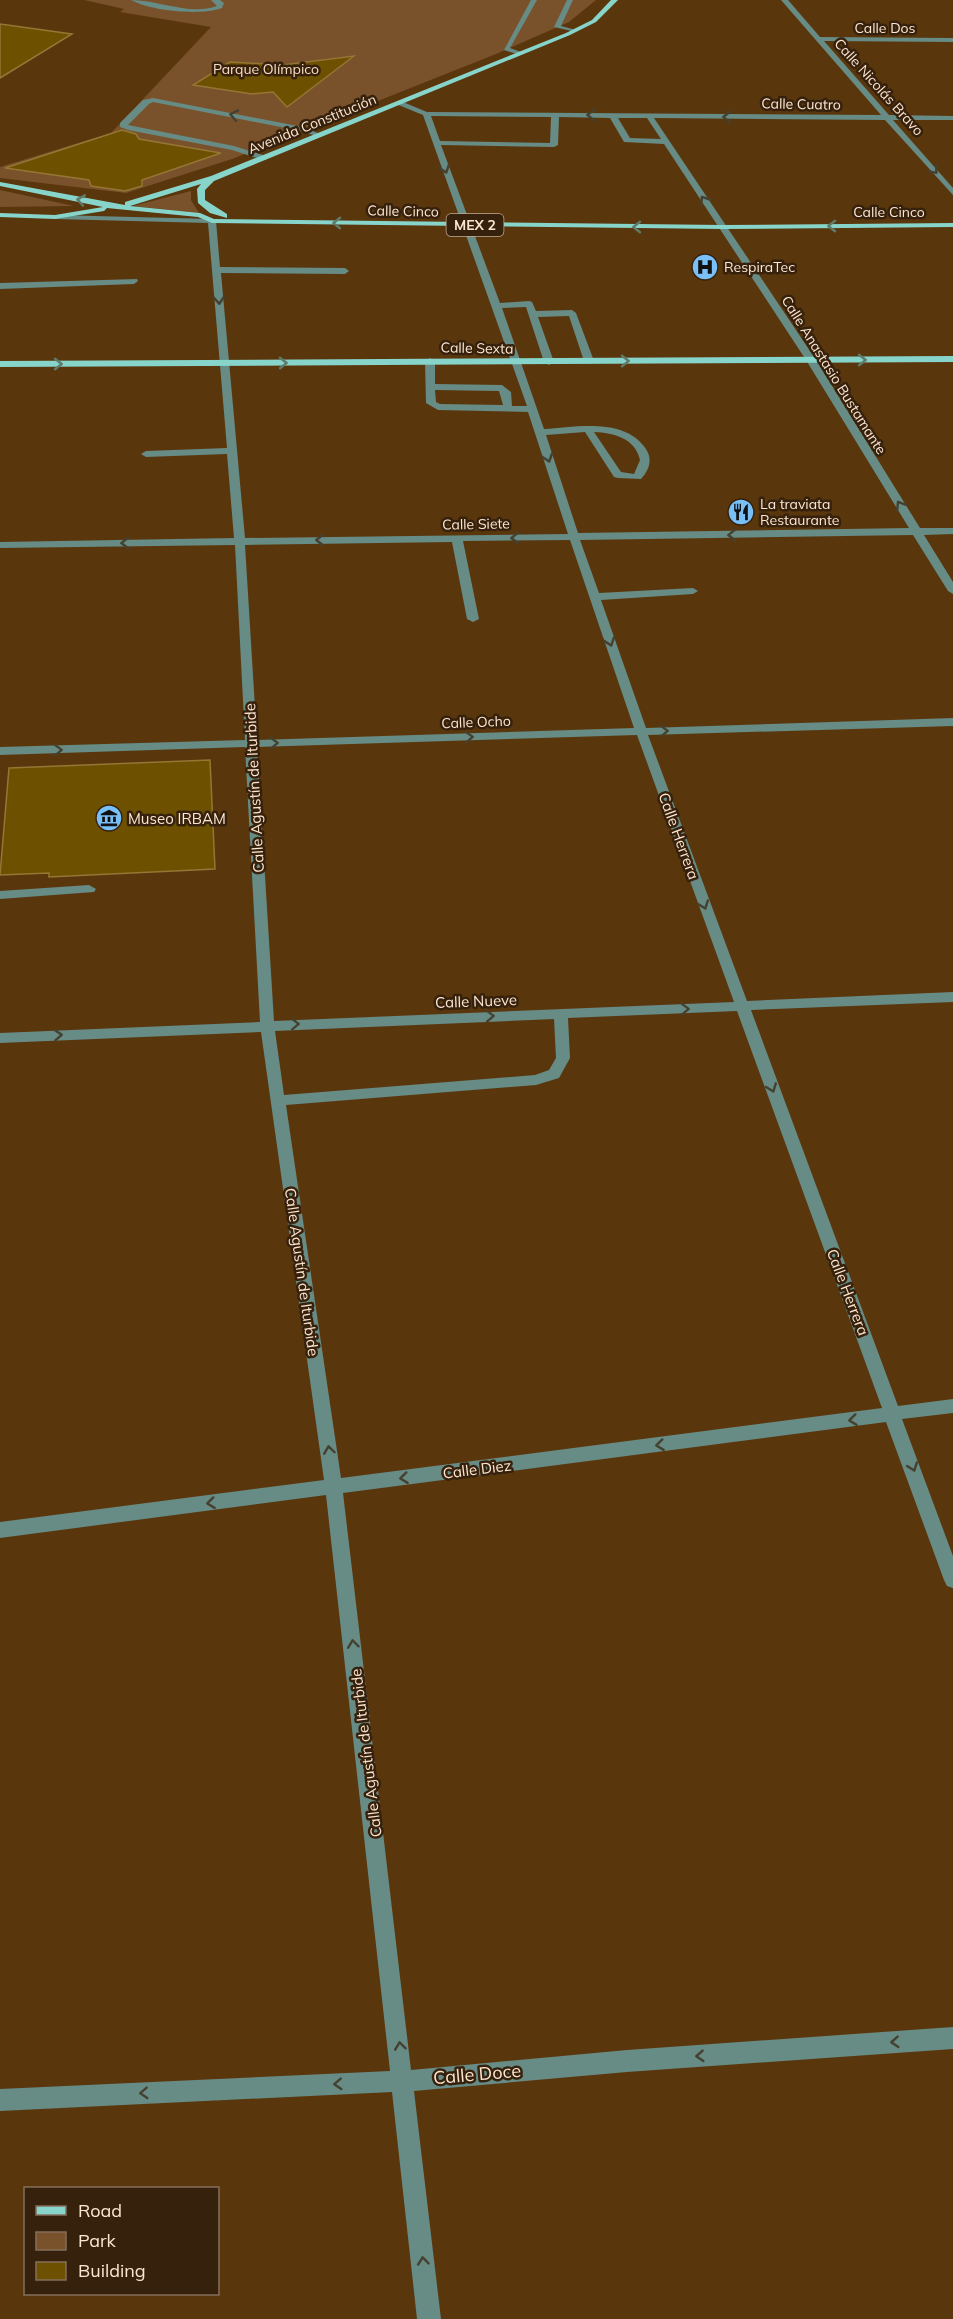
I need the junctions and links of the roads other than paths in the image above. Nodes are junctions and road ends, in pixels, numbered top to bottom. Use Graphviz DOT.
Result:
graph roads {
  1 [pos="134,0"];
  2 [pos="214,0"];
  3 [pos="534,0"];
  4 [pos="570,0"];
  5 [pos="615,0"];
  6 [pos="784,0"];
  7 [pos="574,31"];
  8 [pos="818,39"];
  9 [pos="953,40"];
  10 [pos="520,53"];
  11 [pos="400,104"];
  12 [pos="426,114"];
  13 [pos="555,115"];
  14 [pos="613,116"];
  15 [pos="650,116"];
  16 [pos="889,118"];
  17 [pos="953,118"];
  18 [pos="319,135"];
  19 [pos="666,142"];
  20 [pos="436,143"];
  21 [pos="263,158"];
  22 [pos="214,178"];
  23 [pos="0,184"];
  24 [pos="953,193"];
  25 [pos="116,207"];
  26 [pos="0,215"];
  27 [pos="212,216"];
  28 [pos="56,217"];
  29 [pos="465,225"];
  30 [pos="953,225"];
  31 [pos="723,227"];
  32 [pos="217,270"];
  33 [pos="345,271"];
  34 [pos="134,281"];
  35 [pos="0,286"];
  36 [pos="495,306"];
  37 [pos="533,314"];
  38 [pos="953,359"];
  39 [pos="811,360"];
  40 [pos="430,361"];
  41 [pos="589,361"];
  42 [pos="517,362"];
  43 [pos="549,362"];
  44 [pos="0,364"];
  45 [pos="224,364"];
  46 [pos="430,387"];
  47 [pos="508,409"];
  48 [pos="532,409"];
  49 [pos="588,430"];
  50 [pos="540,432"];
  51 [pos="232,451"];
  52 [pos="146,454"];
  53 [pos="953,531"];
  54 [pos="917,532"];
  55 [pos="574,537"];
  56 [pos="457,539"];
  57 [pos="240,541"];
  58 [pos="0,545"];
  59 [pos="693,591"];
  60 [pos="953,591"];
  61 [pos="594,597"];
  62 [pos="473,619"];
  63 [pos="953,722"];
  64 [pos="641,731"];
  65 [pos="252,744"];
  66 [pos="0,751"];
  67 [pos="89,889"];
  68 [pos="0,895"];
  69 [pos="953,997"];
  70 [pos="741,1007"];
  71 [pos="561,1014"];
  72 [pos="267,1025"];
  73 [pos="0,1038"];
  74 [pos="277,1101"];
  75 [pos="953,1406"];
  76 [pos="894,1414"];
  77 [pos="334,1487"];
  78 [pos="0,1530"];
  79 [pos="953,1580"];
  80 [pos="953,2038"];
  81 [pos="404,2081"];
  82 [pos="0,2100"];
  83 [pos="429,2319"];
  1 -- 2 [label="street"];
  3 -- 10 [label="street"];
  4 -- 7 [label="street"];
  5 -- 7 [label="main road, Avenida Constitución"];
  6 -- 8 [label="street, Calle Nicolás Bravo"];
  7 -- 10 [label="main road, Avenida Constitución"];
  8 -- 9 [label="street, Calle Dos"];
  8 -- 16 [label="street, Calle Nicolás Bravo"];
  10 -- 11 [label="main road, Avenida Constitución"];
  11 -- 12 [label="street"];
  11 -- 18 [label="main road, Avenida Constitución"];
  12 -- 13 [label="street, Calle Cuatro"];
  12 -- 20 [label="street, Calle Herrera"];
  14 -- 13 [label="street, Calle Cuatro, one-way"];
  13 -- 20 [label="street"];
  14 -- 15 [label="street, Calle Cuatro"];
  14 -- 19 [label="street"];
  16 -- 15 [label="street, Calle Cuatro, one-way"];
  15 -- 19 [label="street, Calle Anastasio Bustamante"];
  16 -- 17 [label="street, Calle Cuatro"];
  16 -- 24 [label="street, Calle Nicolás Bravo, one-way"];
  18 -- 21 [label="main road, Avenida Constitución"];
  18 -- 21 [label="street, one-way"];
  31 -- 19 [label="street, Calle Anastasio Bustamante, one-way"];
  20 -- 29 [label="street, Calle Herrera, one-way"];
  21 -- 22 [label="main road, Avenida Constitución"];
  22 -- 25 [label="main road, Avenida Constitución"];
  22 -- 27 [label="main road"];
  25 -- 23 [label="main road, Calle Cinco / MEX 2, one-way"];
  25 -- 27 [label="main road, Calle Cinco / MEX 2"];
  25 -- 28 [label="main road, Avenida Constitución"];
  26 -- 28 [label="main road, Avenida Constitución"];
  27 -- 28 [label="street"];
  29 -- 27 [label="main road, Calle Cinco / MEX 2, one-way"];
  27 -- 32 [label="street, Calle Agustín de Iturbide"];
  31 -- 29 [label="main road, Calle Cinco / MEX 2, one-way"];
  29 -- 36 [label="street, Calle Herrera"];
  30 -- 31 [label="main road, Calle Cinco / MEX 2, one-way"];
  31 -- 39 [label="street, Calle Anastasio Bustamante"];
  32 -- 33 [label="street"];
  32 -- 45 [label="street, Calle Agustín de Iturbide, one-way"];
  34 -- 35 [label="street"];
  36 -- 37 [label="street"];
  36 -- 42 [label="street, Calle Herrera"];
  37 -- 41 [label="street"];
  37 -- 43 [label="street"];
  39 -- 38 [label="main road, Calle Sexta, one-way"];
  41 -- 39 [label="main road, Calle Sexta, one-way"];
  54 -- 39 [label="street, Calle Anastasio Bustamante, one-way"];
  40 -- 42 [label="main road, Calle Sexta"];
  45 -- 40 [label="main road, Calle Sexta, one-way"];
  40 -- 46 [label="street"];
  41 -- 43 [label="main road, Calle Sexta"];
  42 -- 43 [label="main road, Calle Sexta"];
  42 -- 48 [label="street, Calle Herrera"];
  44 -- 45 [label="main road, Calle Sexta, one-way"];
  45 -- 51 [label="street, Calle Agustín de Iturbide"];
  46 -- 47 [label="street"];
  46 -- 47 [label="street"];
  47 -- 48 [label="street"];
  48 -- 50 [label="street, Calle Herrera"];
  49 -- 49 [label="street"];
  49 -- 50 [label="street"];
  50 -- 55 [label="street, Calle Herrera, one-way"];
  51 -- 52 [label="street"];
  51 -- 57 [label="street, Calle Agustín de Iturbide"];
  53 -- 54 [label="street, Calle Siete"];
  54 -- 55 [label="street, Calle Siete, one-way"];
  54 -- 60 [label="street, Calle Anastasio Bustamante"];
  55 -- 56 [label="street, Calle Siete, one-way"];
  55 -- 61 [label="street, Calle Herrera"];
  56 -- 57 [label="street, Calle Siete, one-way"];
  56 -- 62 [label="street"];
  57 -- 58 [label="street, Calle Siete, one-way"];
  57 -- 65 [label="street, Calle Agustín de Iturbide"];
  59 -- 61 [label="street"];
  61 -- 64 [label="street, Calle Herrera, one-way"];
  64 -- 63 [label="street, Calle Ocho, one-way"];
  65 -- 64 [label="street, Calle Ocho, one-way"];
  64 -- 70 [label="street, Calle Herrera, one-way"];
  66 -- 65 [label="street, Calle Ocho, one-way"];
  65 -- 72 [label="street, Calle Agustín de Iturbide"];
  67 -- 68 [label="street"];
  69 -- 70 [label="street, Calle Nueve"];
  71 -- 70 [label="street, Calle Nueve, one-way"];
  70 -- 76 [label="street, Calle Herrera, one-way"];
  72 -- 71 [label="street, Calle Nueve, one-way"];
  71 -- 74 [label="street"];
  73 -- 72 [label="street, Calle Nueve, one-way"];
  72 -- 74 [label="street, Calle Agustín de Iturbide"];
  77 -- 74 [label="street, Calle Agustín de Iturbide, one-way"];
  75 -- 76 [label="street, Calle Diez"];
  76 -- 77 [label="street, Calle Diez, one-way"];
  76 -- 79 [label="street, Calle Herrera, one-way"];
  77 -- 78 [label="street, Calle Diez, one-way"];
  81 -- 77 [label="street, Calle Agustín de Iturbide, one-way"];
  80 -- 81 [label="street, Calle Doce, one-way"];
  81 -- 82 [label="street, Calle Doce, one-way"];
  83 -- 81 [label="street, Calle Agustín de Iturbide, one-way"];
}
